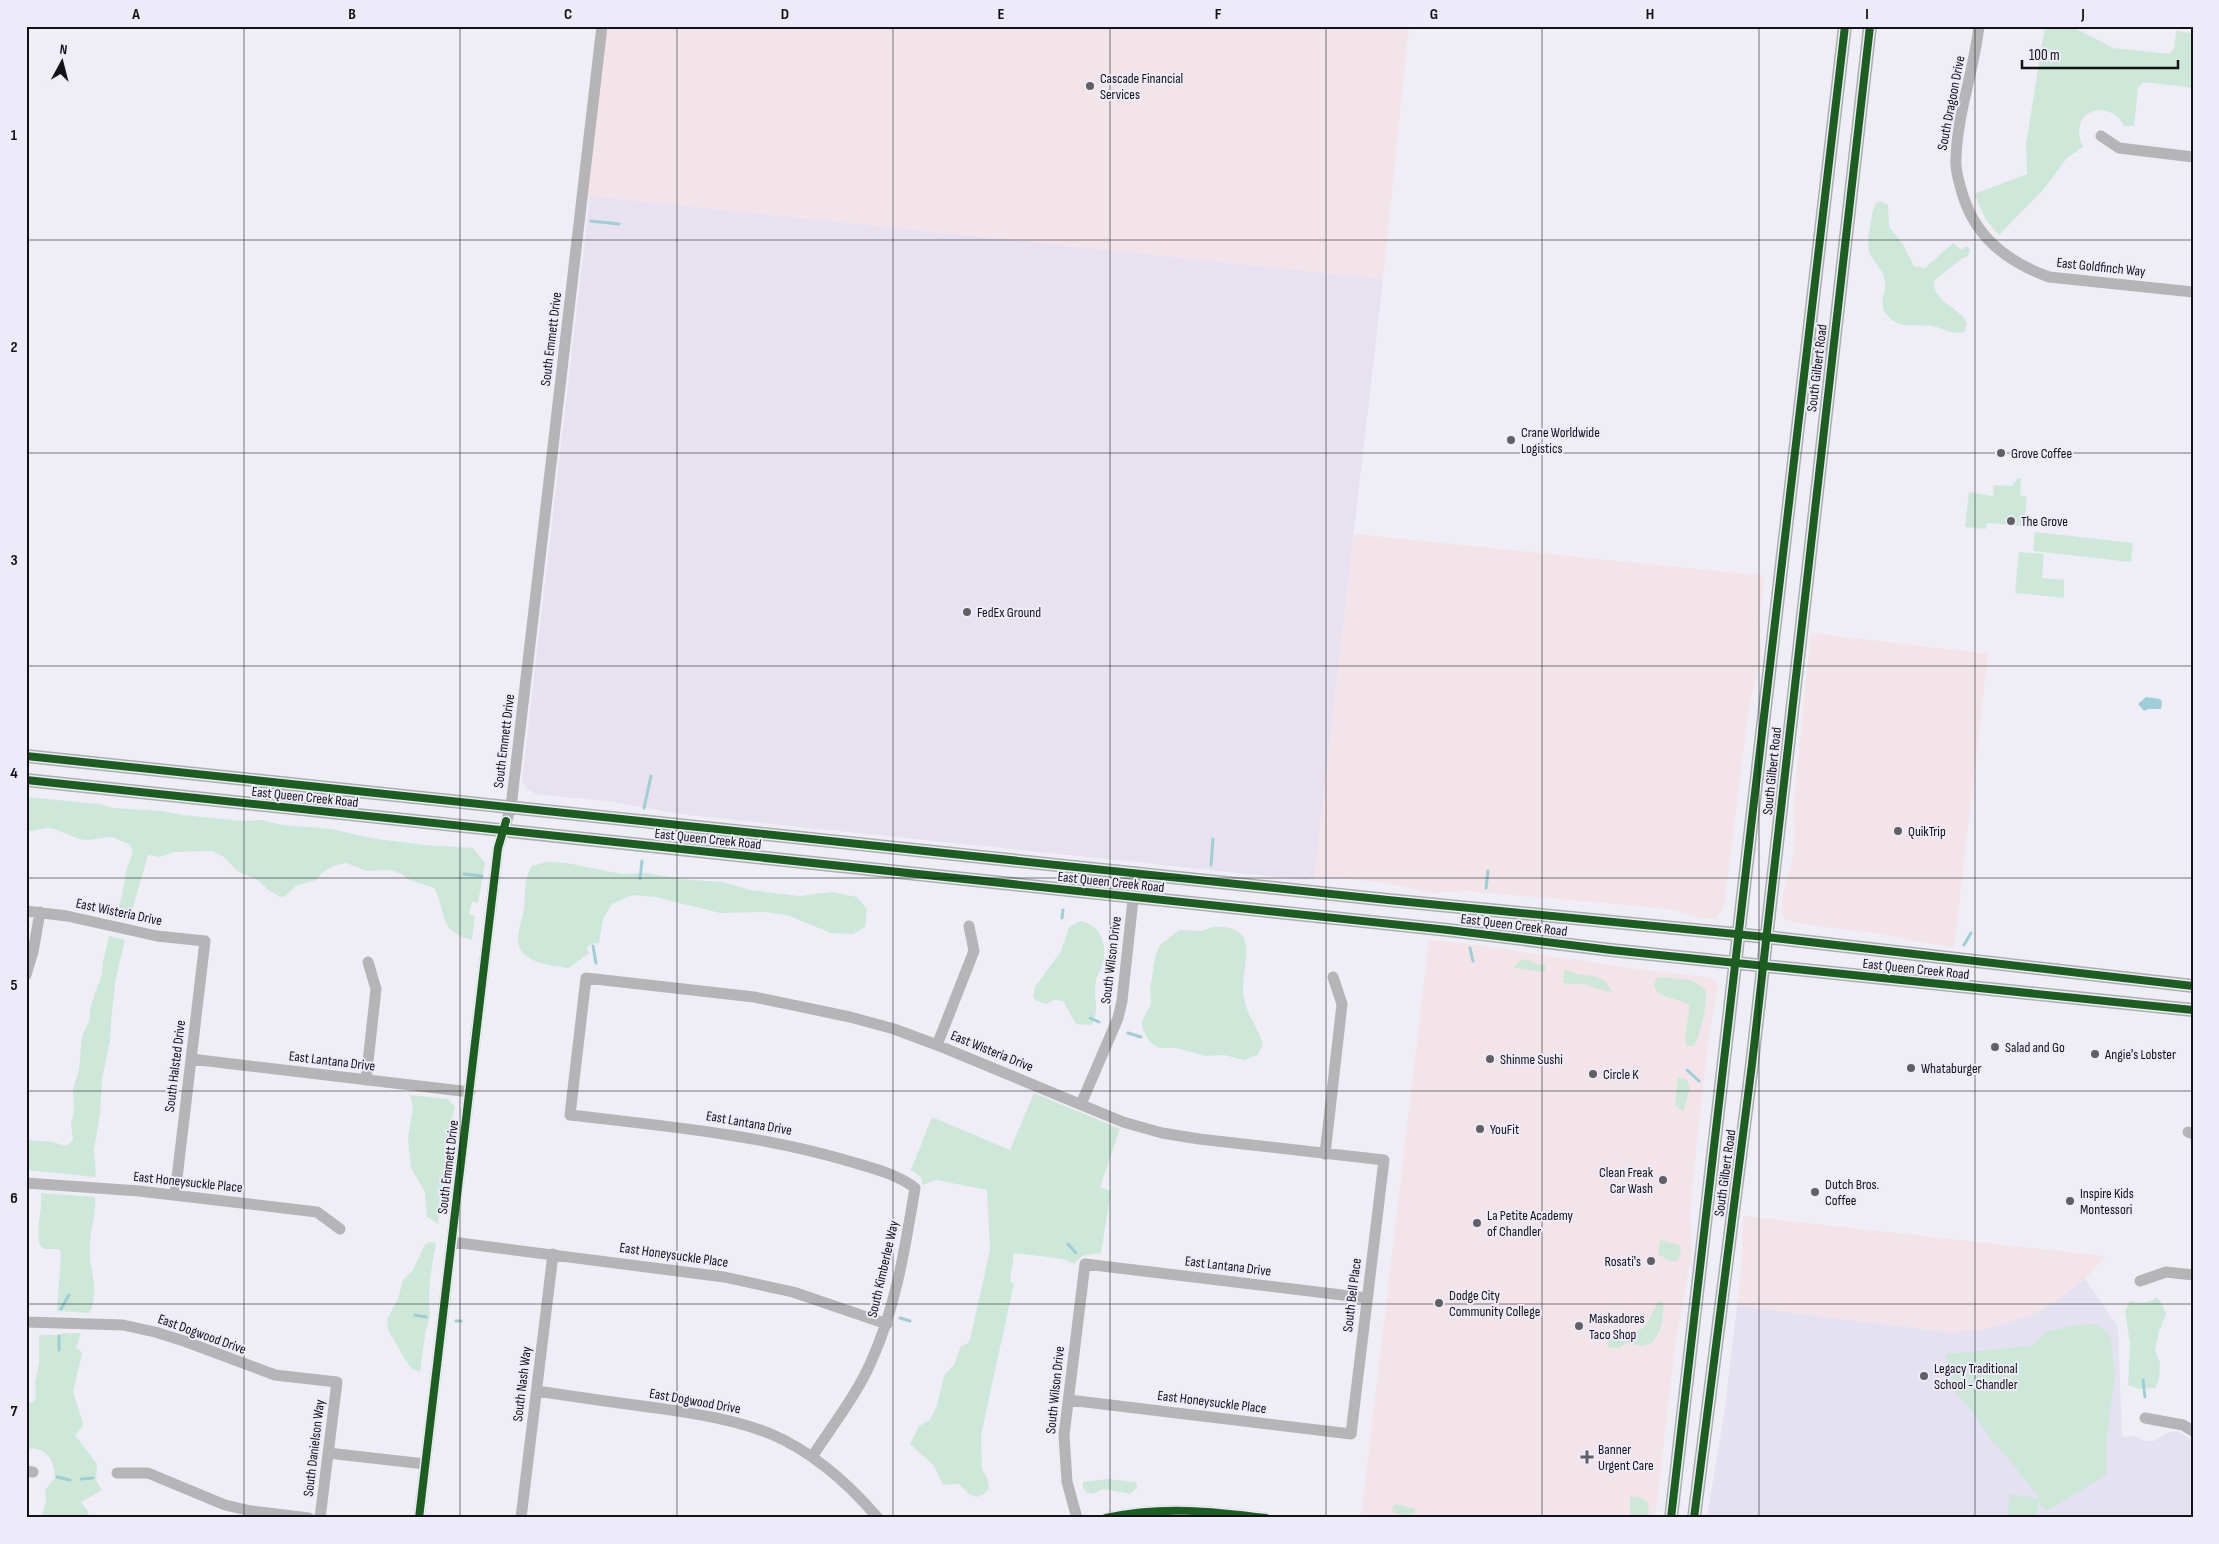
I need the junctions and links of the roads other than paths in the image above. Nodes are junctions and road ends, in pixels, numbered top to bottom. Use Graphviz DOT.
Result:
graph roads {
  1 [pos="602,26"];
  2 [pos="1845,26"];
  3 [pos="1870,26"];
  4 [pos="1979,26"];
  5 [pos="2101,136"];
  6 [pos="2193,157"];
  7 [pos="1969,214"];
  8 [pos="2193,292"];
  9 [pos="1808,344"];
  10 [pos="1833,347"];
  11 [pos="1774,639"];
  12 [pos="1798,643"];
  13 [pos="26,756"];
  14 [pos="26,780"];
  15 [pos="511,807"];
  16 [pos="505,826"];
  17 [pos="1136,872"];
  18 [pos="1134,897"];
  19 [pos="1451,906"];
  20 [pos="26,911"];
  21 [pos="40,912"];
  22 [pos="969,926"];
  23 [pos="1448,930"];
  24 [pos="1737,934"];
  25 [pos="1766,937"];
  26 [pos="205,940"];
  27 [pos="368,962"];
  28 [pos="1734,963"];
  29 [pos="1763,966"];
  30 [pos="26,975"];
  31 [pos="1333,977"];
  32 [pos="2193,986"];
  33 [pos="2193,1010"];
  34 [pos="937,1045"];
  35 [pos="191,1059"];
  36 [pos="366,1080"];
  37 [pos="470,1092"];
  38 [pos="1081,1104"];
  39 [pos="570,1116"];
  40 [pos="1325,1154"];
  41 [pos="1384,1160"];
  42 [pos="26,1183"];
  43 [pos="915,1188"];
  44 [pos="175,1195"];
  45 [pos="340,1229"];
  46 [pos="452,1242"];
  47 [pos="553,1254"];
  48 [pos="1085,1264"];
  49 [pos="2193,1275"];
  50 [pos="2140,1281"];
  51 [pos="1367,1298"];
  52 [pos="26,1322"];
  53 [pos="887,1324"];
  54 [pos="337,1382"];
  55 [pos="537,1391"];
  56 [pos="1068,1400"];
  57 [pos="2145,1418"];
  58 [pos="2193,1431"];
  59 [pos="1351,1434"];
  60 [pos="328,1453"];
  61 [pos="812,1457"];
  62 [pos="425,1464"];
  63 [pos="117,1473"];
  64 [pos="1246,1517"];
  65 [pos="308,1518"];
  66 [pos="320,1518"];
  67 [pos="419,1518"];
  68 [pos="521,1518"];
  69 [pos="878,1518"];
  70 [pos="1077,1518"];
  71 [pos="1106,1518"];
  72 [pos="1266,1518"];
  73 [pos="1671,1518"];
  74 [pos="1694,1518"];
  1 -- 15 [label="street, South Emmett Drive"];
  2 -- 9 [label="main road, South Gilbert Road"];
  3 -- 10 [label="main road, South Gilbert Road"];
  4 -- 7 [label="street, South Dragoon Drive"];
  5 -- 6 [label="street"];
  7 -- 8 [label="street, East Goldfinch Way"];
  9 -- 10 [label="main road"];
  9 -- 11 [label="main road, South Gilbert Road"];
  10 -- 12 [label="main road, South Gilbert Road"];
  11 -- 12 [label="main road"];
  11 -- 24 [label="main road, South Gilbert Road"];
  12 -- 25 [label="main road, South Gilbert Road"];
  13 -- 15 [label="main road, East Queen Creek Road"];
  14 -- 16 [label="main road, East Queen Creek Road"];
  15 -- 16 [label="street, South Emmett Drive"];
  15 -- 17 [label="main road, East Queen Creek Road"];
  16 -- 18 [label="main road, East Queen Creek Road"];
  16 -- 37 [label="street, South Emmett Drive"];
  17 -- 18 [label="street, South Wilson Drive"];
  17 -- 19 [label="main road, East Queen Creek Road"];
  18 -- 23 [label="main road, East Queen Creek Road"];
  18 -- 38 [label="street, South Wilson Drive"];
  19 -- 23 [label="main road"];
  19 -- 24 [label="main road, East Queen Creek Road"];
  20 -- 21 [label="street, East Wisteria Drive"];
  21 -- 26 [label="street, East Wisteria Drive"];
  21 -- 30 [label="street"];
  22 -- 34 [label="street"];
  23 -- 28 [label="main road, East Queen Creek Road"];
  24 -- 25 [label="main road, East Queen Creek Road"];
  24 -- 28 [label="main road, South Gilbert Road"];
  25 -- 29 [label="main road, South Gilbert Road"];
  25 -- 32 [label="main road, East Queen Creek Road"];
  26 -- 35 [label="street, South Halsted Drive"];
  27 -- 36 [label="street"];
  28 -- 29 [label="main road, East Queen Creek Road"];
  28 -- 73 [label="main road, South Gilbert Road"];
  29 -- 33 [label="main road, East Queen Creek Road"];
  29 -- 74 [label="main road, South Gilbert Road"];
  31 -- 40 [label="street"];
  34 -- 38 [label="street, East Wisteria Drive"];
  34 -- 39 [label="street, East Wisteria Drive"];
  35 -- 36 [label="street, East Lantana Drive"];
  35 -- 44 [label="street, South Halsted Drive"];
  36 -- 37 [label="street, East Lantana Drive"];
  37 -- 46 [label="street, South Emmett Drive"];
  38 -- 40 [label="street, East Wisteria Drive"];
  39 -- 43 [label="street, East Lantana Drive"];
  40 -- 41 [label="street, East Wisteria Drive"];
  41 -- 51 [label="street, South Bell Place"];
  42 -- 44 [label="street, East Honeysuckle Place"];
  43 -- 53 [label="street, South Kimberlee Way"];
  44 -- 45 [label="street, East Honeysuckle Place"];
  46 -- 47 [label="street, East Honeysuckle Place"];
  46 -- 62 [label="street, South Emmett Drive"];
  47 -- 53 [label="street, East Honeysuckle Place"];
  47 -- 55 [label="street, South Nash Way"];
  48 -- 51 [label="street, East Lantana Drive"];
  48 -- 56 [label="street, South Wilson Drive"];
  49 -- 50 [label="street"];
  51 -- 59 [label="street, South Bell Place"];
  52 -- 54 [label="street, East Dogwood Drive"];
  53 -- 61 [label="street, South Kimberlee Way"];
  54 -- 60 [label="street, South Danielson Way"];
  55 -- 61 [label="street, East Dogwood Drive"];
  55 -- 68 [label="street, South Nash Way"];
  56 -- 59 [label="street, East Honeysuckle Place"];
  56 -- 70 [label="street, South Wilson Drive"];
  57 -- 58 [label="street"];
  60 -- 62 [label="street"];
  60 -- 66 [label="street, South Danielson Way"];
  61 -- 69 [label="street, East Dogwood Drive"];
  62 -- 67 [label="street, South Emmett Drive"];
  63 -- 65 [label="street"];
  64 -- 71 [label="street"];
  64 -- 72 [label="street"];
}
